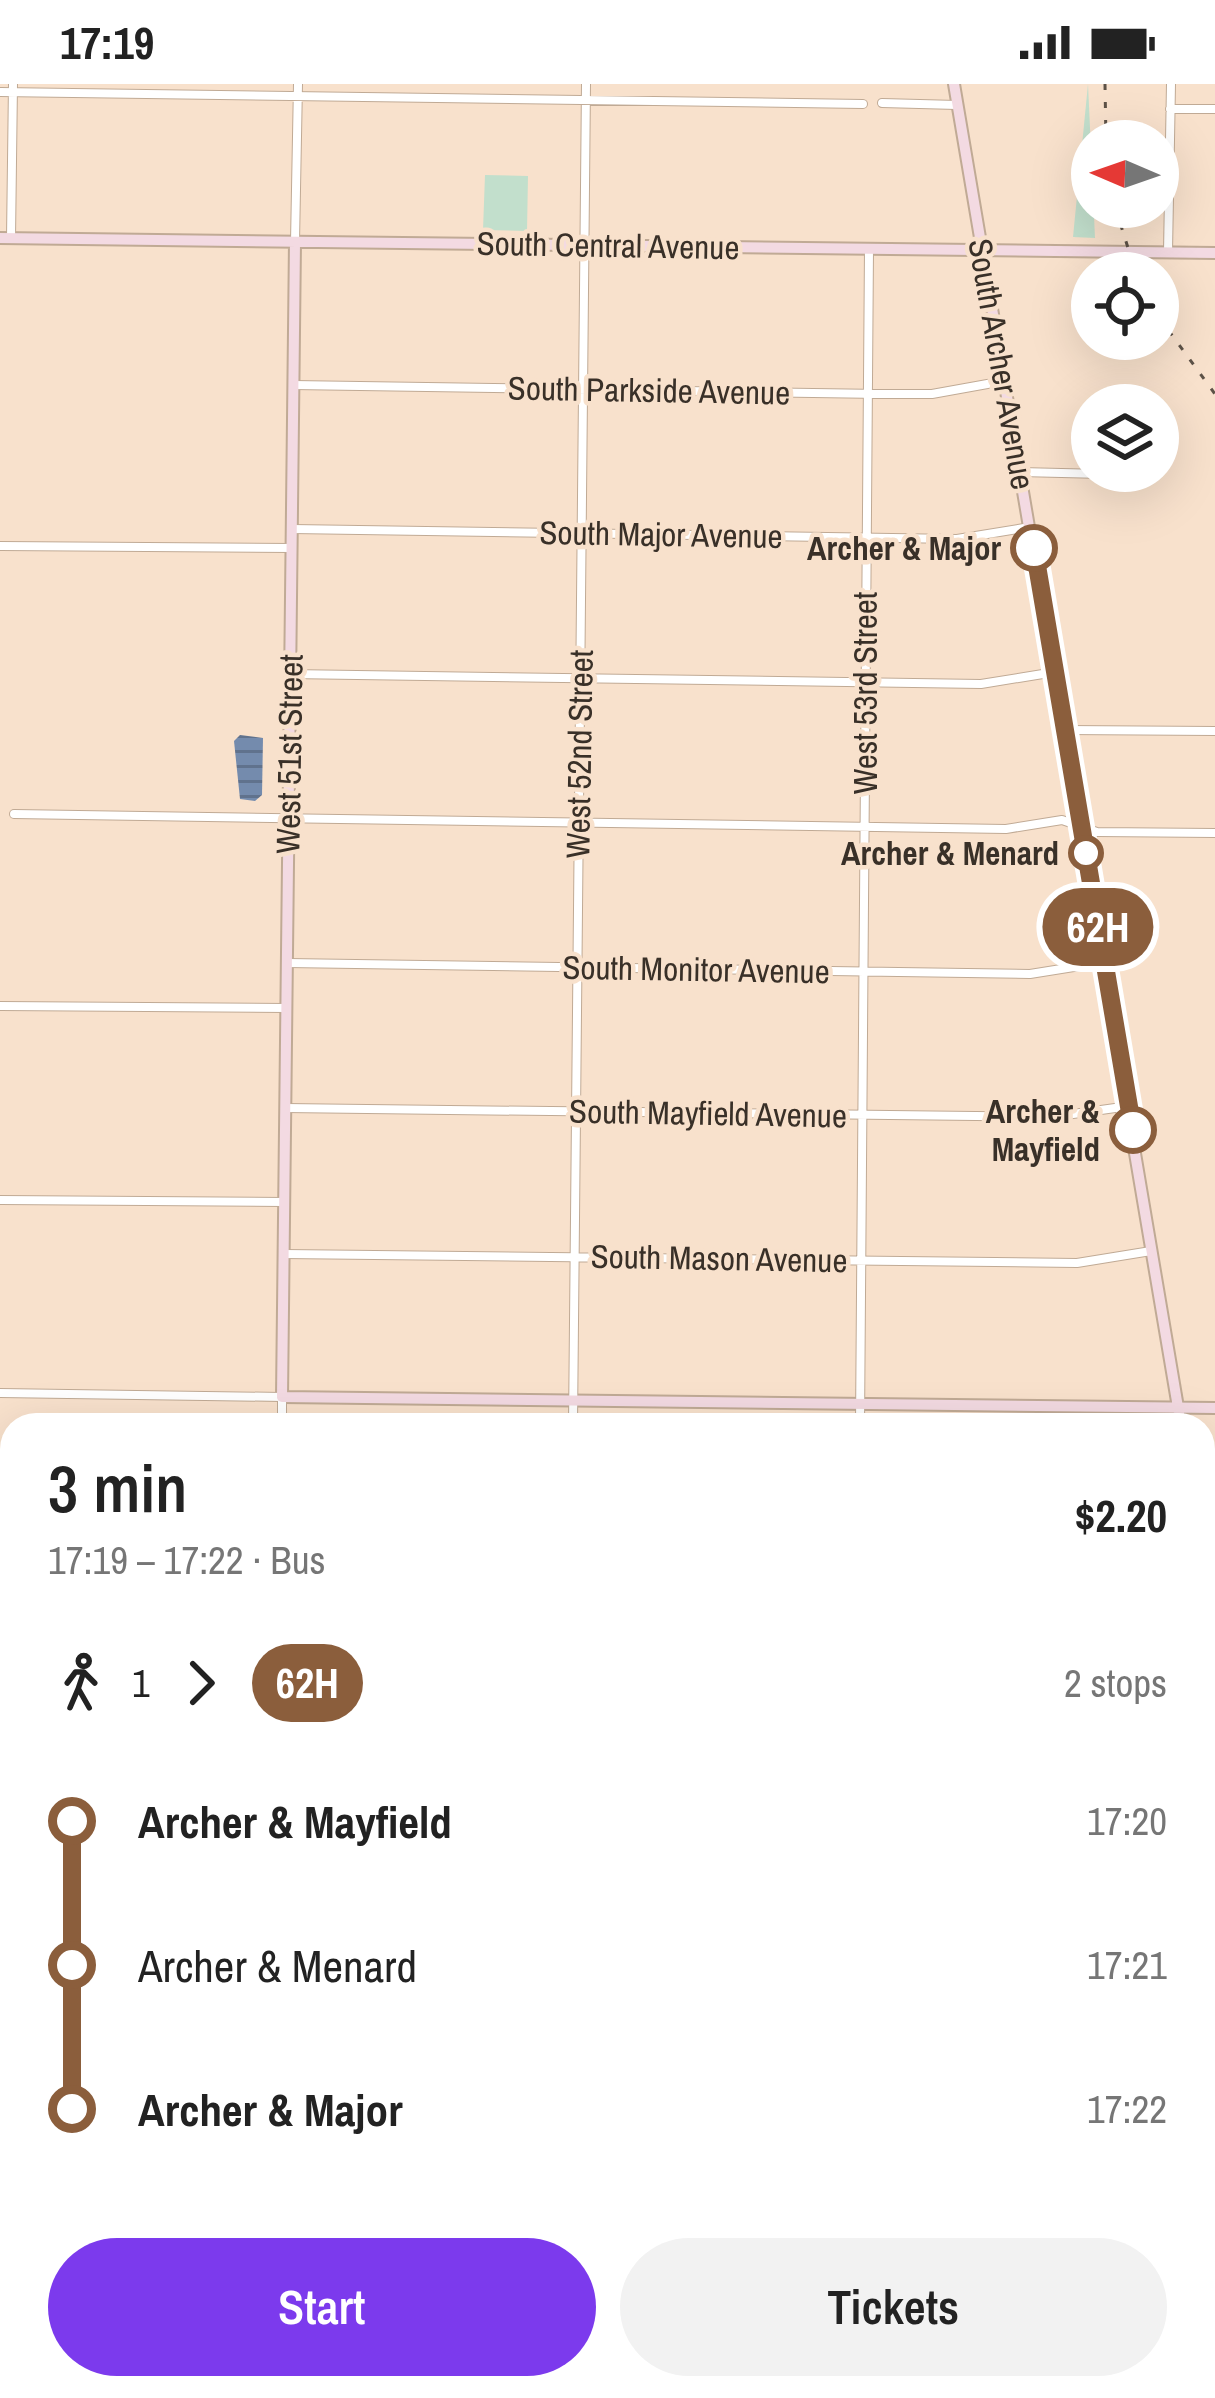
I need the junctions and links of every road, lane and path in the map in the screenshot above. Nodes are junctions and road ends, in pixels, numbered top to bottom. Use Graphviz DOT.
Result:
graph roads {
  1 [pos="298,84"];
  2 [pos="586,84"];
  3 [pos="954,84"];
  4 [pos="1171,84"];
  5 [pos="13,88"];
  6 [pos="0,92"];
  7 [pos="297,96"];
  8 [pos="586,100"];
  9 [pos="882,103"];
  10 [pos="863,104"];
  11 [pos="957,105"];
  12 [pos="1170,109"];
  13 [pos="1215,109"];
  14 [pos="6,238"];
  15 [pos="295,242"];
  16 [pos="583,244"];
  17 [pos="869,249"];
  18 [pos="982,250"];
  19 [pos="1168,252"];
  20 [pos="1179,252"];
  21 [pos="1215,253"];
  22 [pos="1005,381"];
  23 [pos="293,385"];
  24 [pos="582,388"];
  25 [pos="868,394"];
  26 [pos="1020,472"];
  27 [pos="1071,473"];
  28 [pos="1030,527"];
  29 [pos="291,529"];
  30 [pos="581,532"];
  31 [pos="866,538"];
  32 [pos="0,546"];
  33 [pos="291,548"];
  34 [pos="1055,672"];
  35 [pos="290,674"];
  36 [pos="580,678"];
  37 [pos="866,682"];
  38 [pos="1065,730"];
  39 [pos="1215,731"];
  40 [pos="14,814"];
  41 [pos="288,818"];
  42 [pos="578,822"];
  43 [pos="1081,826"];
  44 [pos="864,828"];
  45 [pos="1215,833"];
  46 [pos="1105,962"];
  47 [pos="286,963"];
  48 [pos="577,968"];
  49 [pos="863,971"];
  50 [pos="0,1006"];
  51 [pos="286,1008"];
  52 [pos="1129,1106"];
  53 [pos="285,1108"];
  54 [pos="576,1112"];
  55 [pos="862,1115"];
  56 [pos="0,1200"];
  57 [pos="284,1202"];
  58 [pos="1153,1251"];
  59 [pos="284,1254"];
  60 [pos="574,1256"];
  61 [pos="860,1261"];
  62 [pos="0,1393"];
  63 [pos="282,1397"];
  64 [pos="573,1400"];
  65 [pos="860,1404"];
  66 [pos="1178,1407"];
  67 [pos="1215,1408"];
  68 [pos="282,1413"];
  69 [pos="573,1413"];
  70 [pos="860,1413"];
  71 [pos="1179,1413"];
  1 -- 7 [label="street, West 51st Street"];
  2 -- 8 [label="street, West 52nd Street"];
  3 -- 11 [label="main road, South Archer Avenue"];
  4 -- 12 [label="street"];
  5 -- 6 [label="street"];
  5 -- 7 [label="street"];
  5 -- 14 [label="street"];
  7 -- 8 [label="street"];
  7 -- 15 [label="street, West 51st Street"];
  8 -- 10 [label="street"];
  8 -- 16 [label="street, West 52nd Street"];
  9 -- 11 [label="street"];
  11 -- 18 [label="main road, South Archer Avenue"];
  12 -- 13 [label="street"];
  12 -- 19 [label="street"];
  14 -- 15 [label="main road, South Central Avenue"];
  15 -- 16 [label="main road, South Central Avenue"];
  15 -- 23 [label="main road, West 51st Street"];
  16 -- 17 [label="main road, South Central Avenue"];
  16 -- 24 [label="street, West 52nd Street"];
  17 -- 18 [label="main road, South Central Avenue"];
  17 -- 25 [label="street, West 53rd Street"];
  18 -- 19 [label="main road, South Central Avenue"];
  18 -- 22 [label="main road, South Archer Avenue"];
  20 -- 21 [label="main road, South Central Avenue"];
  22 -- 25 [label="street, South Parkside Avenue"];
  22 -- 26 [label="main road, South Archer Avenue"];
  23 -- 24 [label="street, South Parkside Avenue"];
  23 -- 29 [label="main road, West 51st Street"];
  24 -- 25 [label="street, South Parkside Avenue"];
  24 -- 30 [label="street, West 52nd Street"];
  25 -- 31 [label="street, West 53rd Street"];
  26 -- 27 [label="street"];
  26 -- 28 [label="main road, South Archer Avenue"];
  28 -- 31 [label="street, South Major Avenue"];
  28 -- 34 [label="main road, South Archer Avenue"];
  29 -- 30 [label="street, South Major Avenue"];
  29 -- 33 [label="main road, West 51st Street"];
  30 -- 31 [label="street, South Major Avenue"];
  30 -- 36 [label="street, West 52nd Street"];
  31 -- 37 [label="street, West 53rd Street"];
  32 -- 33 [label="street"];
  33 -- 35 [label="main road, West 51st Street"];
  34 -- 37 [label="street"];
  34 -- 38 [label="main road, South Archer Avenue"];
  35 -- 36 [label="street"];
  35 -- 41 [label="main road, West 51st Street"];
  36 -- 37 [label="street"];
  36 -- 42 [label="street, West 52nd Street"];
  37 -- 44 [label="street, West 53rd Street"];
  38 -- 39 [label="street"];
  38 -- 43 [label="main road, South Archer Avenue"];
  40 -- 41 [label="street"];
  41 -- 42 [label="street"];
  41 -- 47 [label="main road, West 51st Street"];
  42 -- 44 [label="street"];
  42 -- 48 [label="street, West 52nd Street"];
  43 -- 44 [label="street"];
  43 -- 45 [label="street"];
  43 -- 46 [label="main road, South Archer Avenue"];
  44 -- 49 [label="street, West 53rd Street"];
  46 -- 49 [label="street, South Monitor Avenue"];
  46 -- 52 [label="main road, South Archer Avenue"];
  47 -- 48 [label="street, South Monitor Avenue"];
  47 -- 51 [label="main road, West 51st Street"];
  48 -- 49 [label="street, South Monitor Avenue"];
  48 -- 54 [label="street, West 52nd Street"];
  49 -- 55 [label="street, West 53rd Street"];
  50 -- 51 [label="street"];
  51 -- 53 [label="main road, West 51st Street"];
  52 -- 55 [label="street, South Mayfield Avenue"];
  52 -- 58 [label="main road, South Archer Avenue"];
  53 -- 54 [label="street, South Mayfield Avenue"];
  53 -- 57 [label="main road, West 51st Street"];
  54 -- 55 [label="street, South Mayfield Avenue"];
  54 -- 60 [label="street, West 52nd Street"];
  55 -- 61 [label="street, West 53rd Street"];
  56 -- 57 [label="street"];
  57 -- 59 [label="main road, West 51st Street"];
  58 -- 61 [label="street, South Mason Avenue"];
  58 -- 66 [label="main road, South Archer Avenue"];
  59 -- 60 [label="street, South Mason Avenue"];
  59 -- 63 [label="main road, West 51st Street"];
  60 -- 61 [label="street, South Mason Avenue"];
  60 -- 64 [label="street, West 52nd Street"];
  61 -- 65 [label="street, West 53rd Street"];
  62 -- 63 [label="street"];
  63 -- 64 [label="main road"];
  63 -- 68 [label="street, West 51st Street"];
  64 -- 65 [label="main road"];
  64 -- 69 [label="street, West 52nd Street"];
  65 -- 66 [label="main road"];
  65 -- 70 [label="street, West 53rd Street"];
  66 -- 67 [label="main road"];
  66 -- 71 [label="main road, South Archer Avenue"];
}
